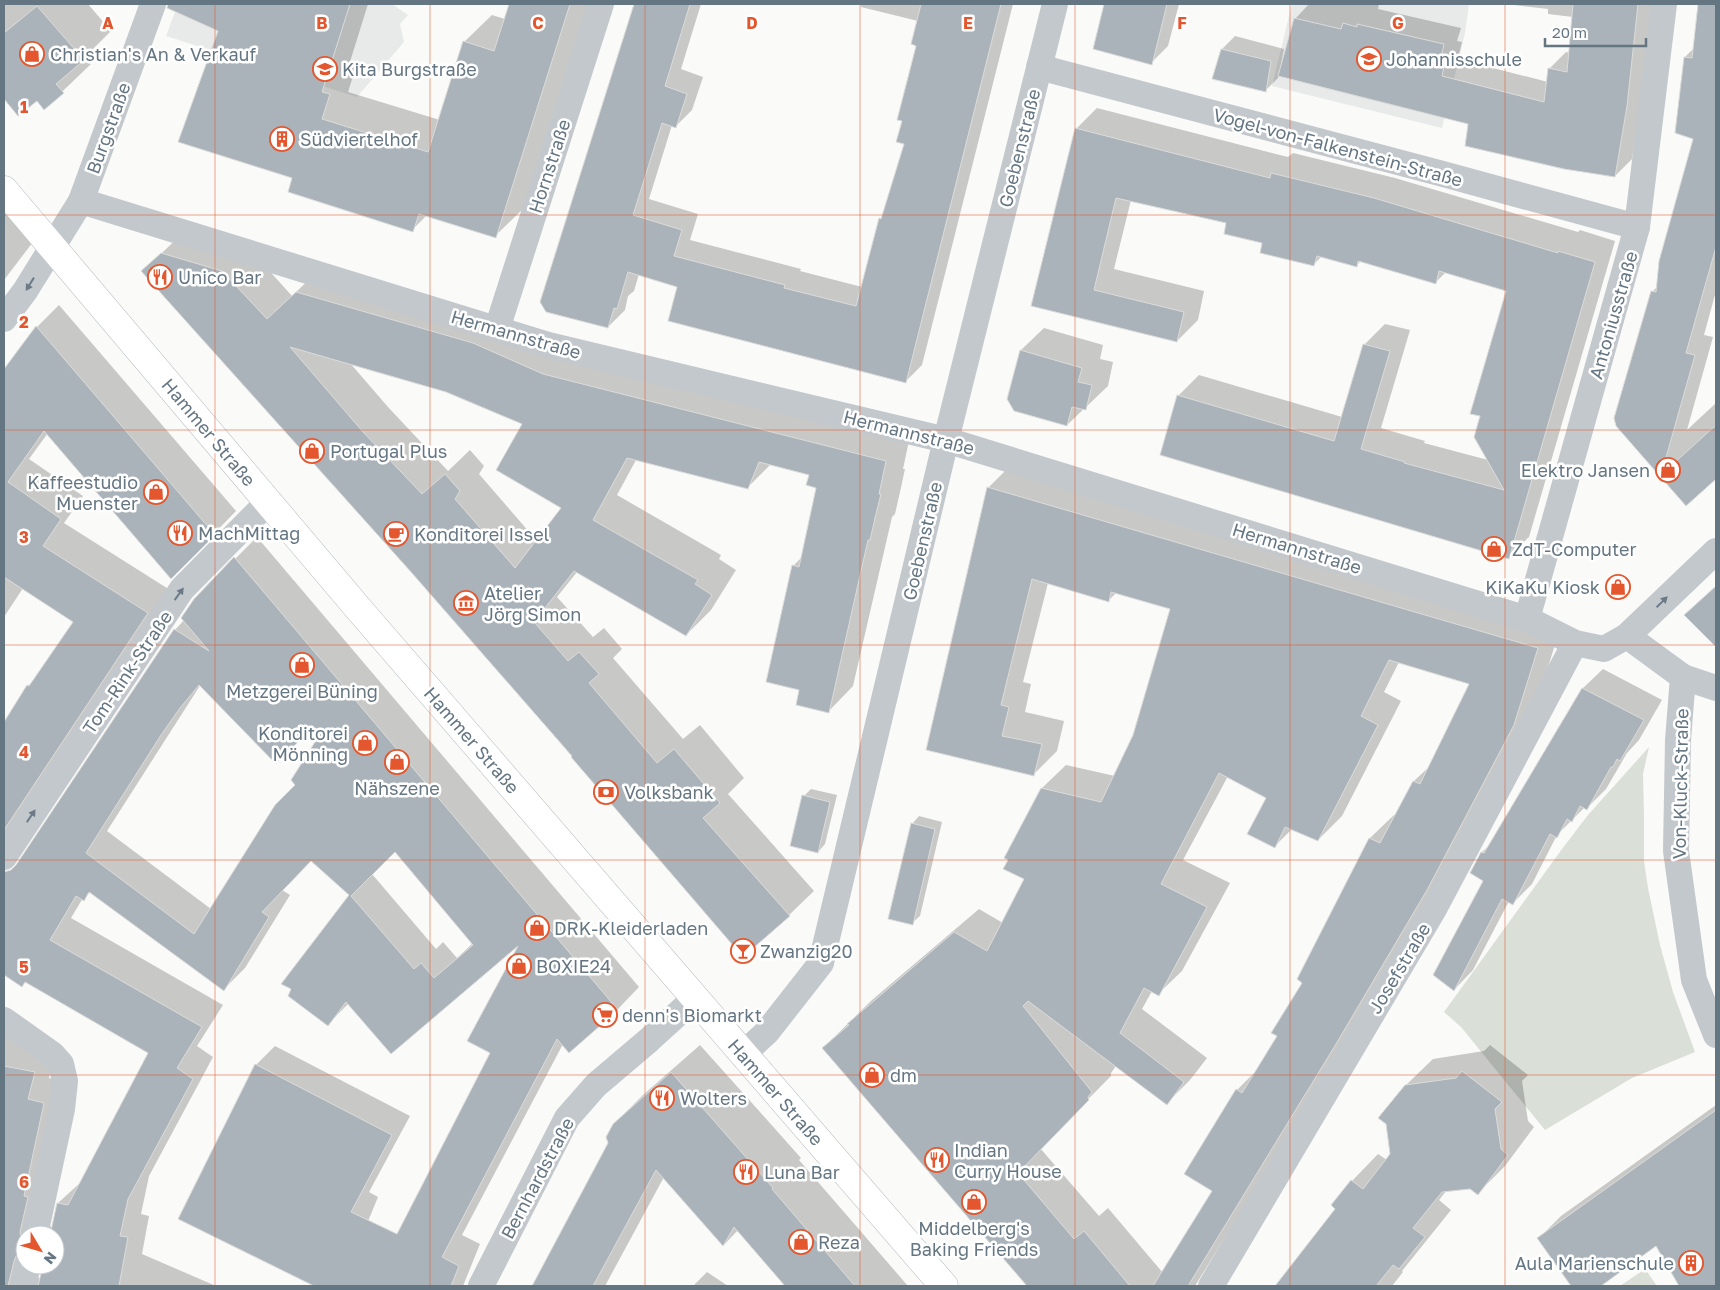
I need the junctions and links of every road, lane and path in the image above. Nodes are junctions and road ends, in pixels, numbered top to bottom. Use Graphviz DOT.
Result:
graph roads {
  1 [pos="152,4"];
  2 [pos="601,4"];
  3 [pos="1055,4"];
  4 [pos="1664,4"];
  5 [pos="1039,67"];
  6 [pos="4,190"];
  7 [pos="75,210"];
  8 [pos="1637,228"];
  9 [pos="52,247"];
  10 [pos="4,318"];
  11 [pos="496,329"];
  12 [pos="946,440"];
  13 [pos="268,502"];
  14 [pos="1716,550"];
  15 [pos="1527,619"];
  16 [pos="1627,636"];
  17 [pos="1575,643"];
  18 [pos="1683,677"];
  19 [pos="1716,688"];
  20 [pos="4,857"];
  21 [pos="694,998"];
  22 [pos="4,1020"];
  23 [pos="1716,1036"];
  24 [pos="743,1054"];
  25 [pos="37,1225"];
  26 [pos="480,1286"];
  27 [pos="944,1286"];
  28 [pos="1211,1286"];
  1 -- 7 [label="street, Burgstraße"];
  2 -- 11 [label="street, Hornstraße"];
  3 -- 5 [label="street, Goebenstraße"];
  4 -- 8 [label="street, Antoniusstraße"];
  5 -- 8 [label="street, Vogel-von-Falkenstein-Straße"];
  5 -- 12 [label="street, Goebenstraße"];
  6 -- 9 [label="main road, Hammer Straße"];
  7 -- 9 [label="street, Burgstraße"];
  7 -- 11 [label="street, Hermannstraße"];
  8 -- 15 [label="street, Antoniusstraße"];
  9 -- 10 [label="street, Burgstraße, one-way"];
  9 -- 13 [label="main road, Hammer Straße"];
  11 -- 12 [label="street, Hermannstraße"];
  12 -- 15 [label="street, Hermannstraße"];
  12 -- 24 [label="street, Goebenstraße"];
  20 -- 13 [label="street, Tom-Rink-Straße, one-way"];
  13 -- 21 [label="main road, Hammer Straße"];
  16 -- 14 [label="street, Hermannstraße, one-way"];
  15 -- 17 [label="street, Hermannstraße"];
  16 -- 17 [label="street, Hermannstraße"];
  16 -- 18 [label="street"];
  17 -- 28 [label="street, Josefstraße"];
  18 -- 19 [label="street"];
  18 -- 23 [label="street, Von-Kluck-Straße"];
  21 -- 24 [label="main road, Hammer Straße"];
  21 -- 26 [label="street, Bernhardstraße"];
  22 -- 25 [label="street"];
  24 -- 27 [label="main road, Hammer Straße"];
}
